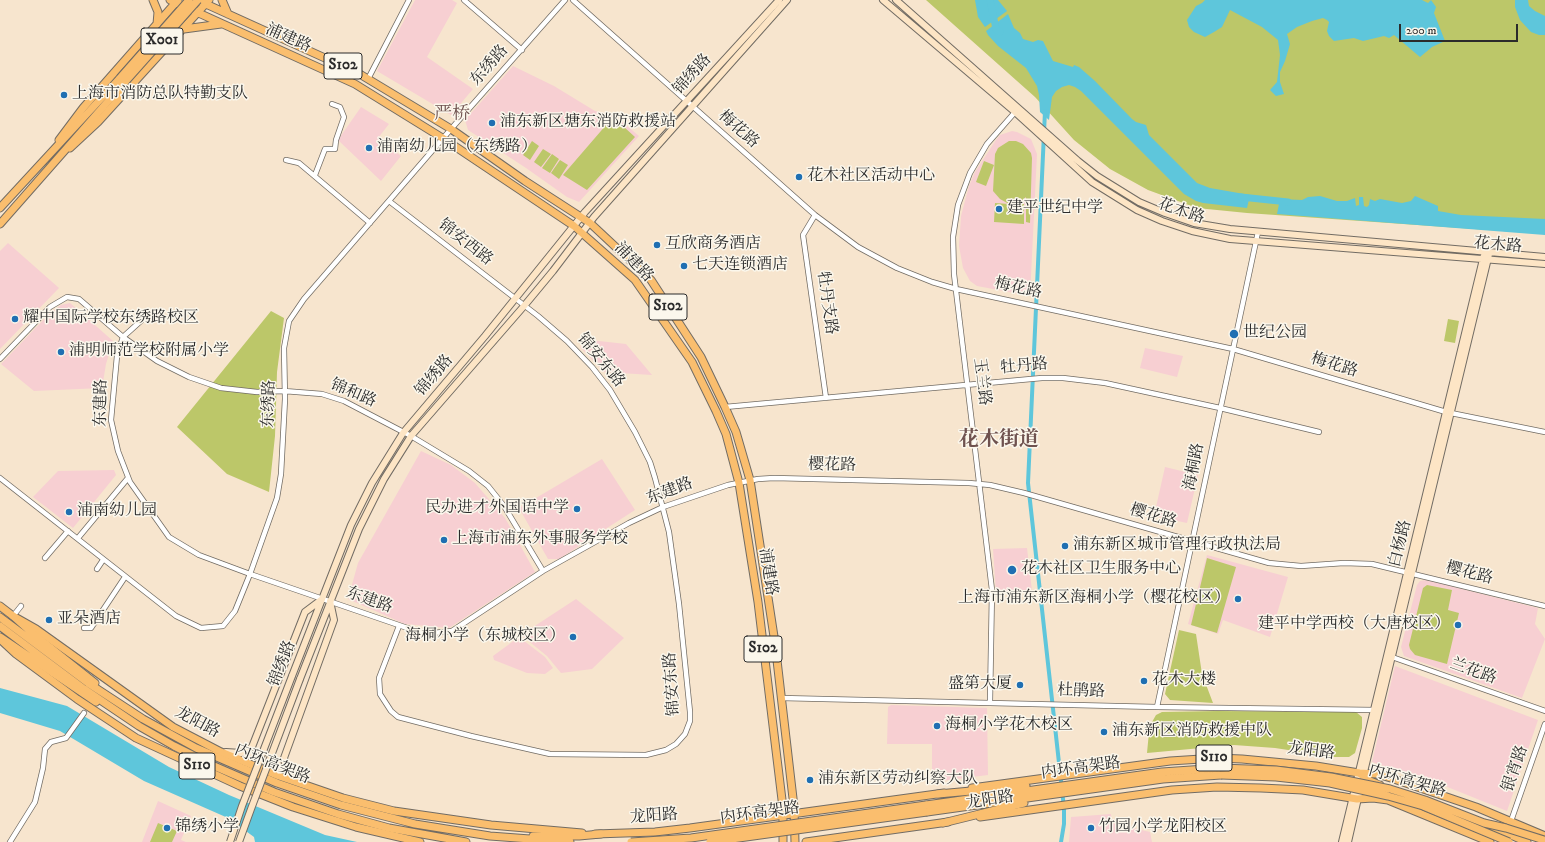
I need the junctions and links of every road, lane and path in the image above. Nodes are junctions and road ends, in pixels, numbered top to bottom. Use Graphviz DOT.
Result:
graph roads {
  1 [pos="153,0"];
  2 [pos="189,0"];
  3 [pos="198,0"];
  4 [pos="222,0"];
  5 [pos="409,0"];
  6 [pos="464,0"];
  7 [pos="565,0"];
  8 [pos="573,0"];
  9 [pos="779,0"];
  10 [pos="787,0"];
  11 [pos="883,0"];
  12 [pos="896,0"];
  13 [pos="175,1"];
  14 [pos="207,2"];
  15 [pos="198,13"];
  16 [pos="228,15"];
  17 [pos="222,24"];
  18 [pos="157,25"];
  19 [pos="184,29"];
  20 [pos="522,50"];
  21 [pos="368,79"];
  22 [pos="122,80"];
  23 [pos="686,102"];
  24 [pos="332,104"];
  25 [pos="692,107"];
  26 [pos="1017,110"];
  27 [pos="451,129"];
  28 [pos="444,138"];
  29 [pos="52,151"];
  30 [pos="59,157"];
  31 [pos="286,160"];
  32 [pos="315,175"];
  33 [pos="389,201"];
  34 [pos="0,208"];
  35 [pos="815,215"];
  36 [pos="580,218"];
  37 [pos="370,223"];
  38 [pos="590,223"];
  39 [pos="0,224"];
  40 [pos="574,226"];
  41 [pos="1258,232"];
  42 [pos="582,233"];
  43 [pos="1256,241"];
  44 [pos="1487,255"];
  45 [pos="1545,257"];
  46 [pos="1545,264"];
  47 [pos="956,289"];
  48 [pos="515,299"];
  49 [pos="524,306"];
  50 [pos="143,319"];
  51 [pos="123,337"];
  52 [pos="1233,349"];
  53 [pos="0,359"];
  54 [pos="968,386"];
  55 [pos="284,391"];
  56 [pos="826,398"];
  57 [pos="725,407"];
  58 [pos="1220,408"];
  59 [pos="1449,413"];
  60 [pos="1319,432"];
  61 [pos="1545,432"];
  62 [pos="403,433"];
  63 [pos="410,436"];
  64 [pos="0,478"];
  65 [pos="128,478"];
  66 [pos="750,480"];
  67 [pos="739,483"];
  68 [pos="980,484"];
  69 [pos="663,507"];
  70 [pos="68,530"];
  71 [pos="78,538"];
  72 [pos="1192,542"];
  73 [pos="45,558"];
  74 [pos="103,560"];
  75 [pos="97,569"];
  76 [pos="543,571"];
  77 [pos="1410,572"];
  78 [pos="250,574"];
  79 [pos="125,577"];
  80 [pos="322,599"];
  81 [pos="330,601"];
  82 [pos="0,606"];
  83 [pos="21,606"];
  84 [pos="1545,606"];
  85 [pos="13,616"];
  86 [pos="2,623"];
  87 [pos="399,626"];
  88 [pos="84,628"];
  89 [pos="0,638"];
  90 [pos="1392,657"];
  91 [pos="782,698"];
  92 [pos="990,702"];
  93 [pos="1157,707"];
  94 [pos="1377,710"];
  95 [pos="1545,711"];
  96 [pos="84,713"];
  97 [pos="143,719"];
  98 [pos="1545,724"];
  99 [pos="139,726"];
  100 [pos="221,752"];
  101 [pos="1220,772"];
  102 [pos="1362,774"];
  103 [pos="1070,789"];
  104 [pos="1053,791"];
  105 [pos="332,795"];
  106 [pos="1355,798"];
  107 [pos="1394,802"];
  108 [pos="927,808"];
  109 [pos="795,813"];
  110 [pos="1493,815"];
  111 [pos="783,816"];
  112 [pos="1462,822"];
  113 [pos="1511,822"];
  114 [pos="1484,823"];
  115 [pos="415,824"];
  116 [pos="601,834"];
  117 [pos="1545,836"];
  118 [pos="1545,841"];
  119 [pos="10,842"];
  120 [pos="230,842"];
  121 [pos="240,842"];
  122 [pos="420,842"];
  123 [pos="466,842"];
  124 [pos="570,842"];
  125 [pos="631,842"];
  126 [pos="710,842"];
  127 [pos="783,842"];
  128 [pos="795,842"];
  129 [pos="806,842"];
  130 [pos="1342,842"];
  131 [pos="1348,842"];
  132 [pos="1490,842"];
  133 [pos="1496,842"];
  134 [pos="1508,842"];
  135 [pos="1527,842"];
  136 [pos="1531,842"];
  137 [pos="1537,842"];
  1 -- 18 [label="main road"];
  2 -- 22 [label="main road, X001, bridge"];
  3 -- 14 [label="main road, 浦建路 / S102"];
  3 -- 22 [label="main road, X001, bridge"];
  4 -- 16 [label="main road"];
  5 -- 21 [label="street"];
  6 -- 20 [label="street"];
  7 -- 20 [label="street, 东绣路"];
  8 -- 23 [label="street, 梅花路"];
  9 -- 23 [label="main road, 锦绣路"];
  10 -- 25 [label="main road, 锦绣路"];
  11 -- 26 [label="main road, 花木路"];
  12 -- 26 [label="main road, 花木路"];
  13 -- 15 [label="main road, 浦建路 / S102"];
  13 -- 18 [label="main road, X001"];
  14 -- 15 [label="main road, X001"];
  14 -- 16 [label="main road, 浦建路 / S102"];
  15 -- 17 [label="main road, 浦建路 / S102"];
  15 -- 19 [label="main road, X001"];
  16 -- 21 [label="main road, 浦建路 / S102"];
  17 -- 19 [label="main road"];
  17 -- 28 [label="main road, 浦建路 / S102"];
  18 -- 29 [label="main road, X001"];
  19 -- 30 [label="main road, X001"];
  20 -- 27 [label="street, 东绣路"];
  21 -- 27 [label="main road, 浦建路 / S102"];
  22 -- 29 [label="main road, X001"];
  22 -- 30 [label="main road, X001"];
  23 -- 25 [label="street, 梅花路"];
  23 -- 36 [label="main road, 锦绣路"];
  24 -- 32 [label="street"];
  25 -- 35 [label="street, 梅花路"];
  25 -- 38 [label="main road, 锦绣路"];
  26 -- 41 [label="main road, 花木路"];
  26 -- 43 [label="main road, 花木路"];
  26 -- 47 [label="street, 玉兰路"];
  27 -- 28 [label="street, 东绣路"];
  27 -- 36 [label="main road, 浦建路 / S102"];
  28 -- 33 [label="street, 东绣路"];
  28 -- 40 [label="main road, 浦建路 / S102"];
  29 -- 34 [label="main road, X001"];
  30 -- 39 [label="main road, X001"];
  31 -- 32 [label="street"];
  32 -- 37 [label="street"];
  33 -- 37 [label="street, 东绣路"];
  33 -- 48 [label="street, 锦安西路"];
  35 -- 47 [label="street, 梅花路"];
  35 -- 56 [label="street, 牡丹支路"];
  36 -- 38 [label="main road, 浦建路 / S102"];
  36 -- 40 [label="main road, 锦绣路"];
  37 -- 55 [label="street, 东绣路"];
  38 -- 42 [label="main road, 锦绣路"];
  38 -- 57 [label="main road, 浦建路 / S102"];
  40 -- 42 [label="main road, 浦建路 / S102"];
  40 -- 48 [label="main road, 锦绣路"];
  41 -- 43 [label="street, 海桐路"];
  41 -- 44 [label="main road, 花木路"];
  42 -- 49 [label="main road, 锦绣路"];
  42 -- 67 [label="main road, 浦建路 / S102"];
  43 -- 44 [label="main road, 花木路"];
  43 -- 52 [label="street, 海桐路"];
  44 -- 45 [label="main road, 花木路"];
  44 -- 46 [label="main road, 花木路"];
  44 -- 59 [label="main road, 白杨路"];
  47 -- 52 [label="street, 梅花路"];
  47 -- 54 [label="street, 玉兰路"];
  48 -- 49 [label="street, 锦安西路"];
  48 -- 62 [label="main road, 锦绣路"];
  49 -- 63 [label="main road, 锦绣路"];
  49 -- 69 [label="street, 锦安东路"];
  50 -- 51 [label="street"];
  51 -- 53 [label="street, 锦和路"];
  51 -- 55 [label="street, 锦和路"];
  51 -- 65 [label="street, 东建路"];
  52 -- 58 [label="street, 海桐路"];
  52 -- 59 [label="street, 梅花路"];
  54 -- 56 [label="street, 牡丹路"];
  54 -- 58 [label="street, 牡丹路"];
  54 -- 68 [label="street, 玉兰路"];
  55 -- 62 [label="street, 锦和路"];
  55 -- 78 [label="street, 东绣路"];
  56 -- 57 [label="street, 牡丹路"];
  57 -- 66 [label="main road, 浦建路 / S102"];
  58 -- 60 [label="street, 牡丹路"];
  58 -- 72 [label="street, 海桐路"];
  59 -- 61 [label="street, 梅花路"];
  59 -- 77 [label="main road, 白杨路"];
  62 -- 63 [label="street, 锦和路"];
  62 -- 80 [label="main road, 锦绣路"];
  63 -- 76 [label="street, 锦和路"];
  63 -- 81 [label="main road, 锦绣路"];
  64 -- 70 [label="street, 东绣路"];
  65 -- 71 [label="street"];
  65 -- 78 [label="street, 东建路"];
  66 -- 67 [label="street, 东建路"];
  66 -- 68 [label="street, 樱花路"];
  66 -- 91 [label="main road, 浦建路 / S102"];
  67 -- 69 [label="street, 东建路"];
  67 -- 111 [label="main road, 浦建路 / S102"];
  68 -- 72 [label="street, 樱花路"];
  68 -- 92 [label="street, 玉兰路"];
  69 -- 76 [label="street, 东建路"];
  69 -- 87 [label="street, 锦安东路"];
  70 -- 71 [label="street, 东绣路"];
  70 -- 73 [label="street"];
  71 -- 74 [label="street, 东绣路"];
  72 -- 77 [label="street, 樱花路"];
  72 -- 93 [label="street, 海桐路"];
  74 -- 75 [label="street"];
  74 -- 79 [label="street, 东绣路"];
  76 -- 87 [label="street, 东建路"];
  77 -- 84 [label="street, 樱花路"];
  77 -- 90 [label="main road, 白杨路"];
  77 -- 94 [label="main road, 白杨路"];
  78 -- 79 [label="street, 东绣路"];
  78 -- 80 [label="street, 东建路"];
  79 -- 88 [label="street"];
  80 -- 81 [label="street, 东建路"];
  80 -- 100 [label="main road"];
  80 -- 120 [label="main road, 锦绣路, bridge"];
  81 -- 87 [label="street, 东建路"];
  81 -- 105 [label="main road"];
  81 -- 121 [label="main road, 锦绣路, bridge"];
  82 -- 85 [label="main road, 龙阳路 / S110"];
  83 -- 85 [label="street"];
  85 -- 97 [label="main road"];
  85 -- 100 [label="main road, 龙阳路 / S110"];
  86 -- 97 [label="main road, 内环高架路"];
  86 -- 99 [label="main road, 内环高架路"];
  89 -- 99 [label="main road"];
  89 -- 122 [label="main road, S110"];
  90 -- 94 [label="main road, 白杨路"];
  90 -- 95 [label="street, 兰花路"];
  91 -- 92 [label="street, 杜鹃路"];
  91 -- 109 [label="main road, 浦建路 / S102"];
  92 -- 93 [label="street, 杜鹃路"];
  93 -- 94 [label="street, 杜鹃路"];
  94 -- 102 [label="main road, 白杨路"];
  96 -- 119 [label="street"];
  97 -- 115 [label="main road, 内环高架路"];
  98 -- 113 [label="street, 银宵路"];
  99 -- 123 [label="main road, 内环高架路"];
  100 -- 105 [label="main road, 龙阳路 / S110"];
  101 -- 103 [label="main road, 内环高架路"];
  101 -- 103 [label="main road, 内环高架路"];
  101 -- 112 [label="main road, 内环高架路, bridge"];
  101 -- 114 [label="main road, 内环高架路, bridge"];
  102 -- 104 [label="main road, 龙阳路 / S110"];
  102 -- 106 [label="main road, 白杨路"];
  102 -- 110 [label="main road, 龙阳路 / S110"];
  102 -- 136 [label="main road, 龙阳路 / S110"];
  103 -- 104 [label="main road, 内环高架路"];
  104 -- 106 [label="main road, S110"];
  104 -- 108 [label="main road, 内环高架路"];
  104 -- 109 [label="main road, 龙阳路 / S110"];
  104 -- 129 [label="main road"];
  105 -- 116 [label="main road, 龙阳路 / S110"];
  106 -- 107 [label="main road, S110"];
  106 -- 130 [label="main road, 白杨路"];
  106 -- 131 [label="main road, 白杨路"];
  107 -- 132 [label="main road, S110"];
  107 -- 134 [label="main road, S110"];
  108 -- 125 [label="main road, 内环高架路, bridge"];
  108 -- 126 [label="main road, 内环高架路, bridge"];
  109 -- 111 [label="main road, 龙阳路 / S110"];
  109 -- 128 [label="main road, S102"];
  110 -- 113 [label="main road, 龙阳路 / S110"];
  110 -- 137 [label="main road"];
  111 -- 116 [label="main road, 龙阳路 / S110"];
  111 -- 127 [label="main road, S102"];
  112 -- 133 [label="main road, bridge"];
  112 -- 134 [label="main road, 内环高架路, bridge"];
  113 -- 117 [label="main road, 龙阳路 / S110"];
  114 -- 118 [label="main road, bridge"];
  114 -- 135 [label="main road, 内环高架路, bridge"];
  115 -- 116 [label="main road"];
  115 -- 124 [label="main road, 内环高架路"];
}
